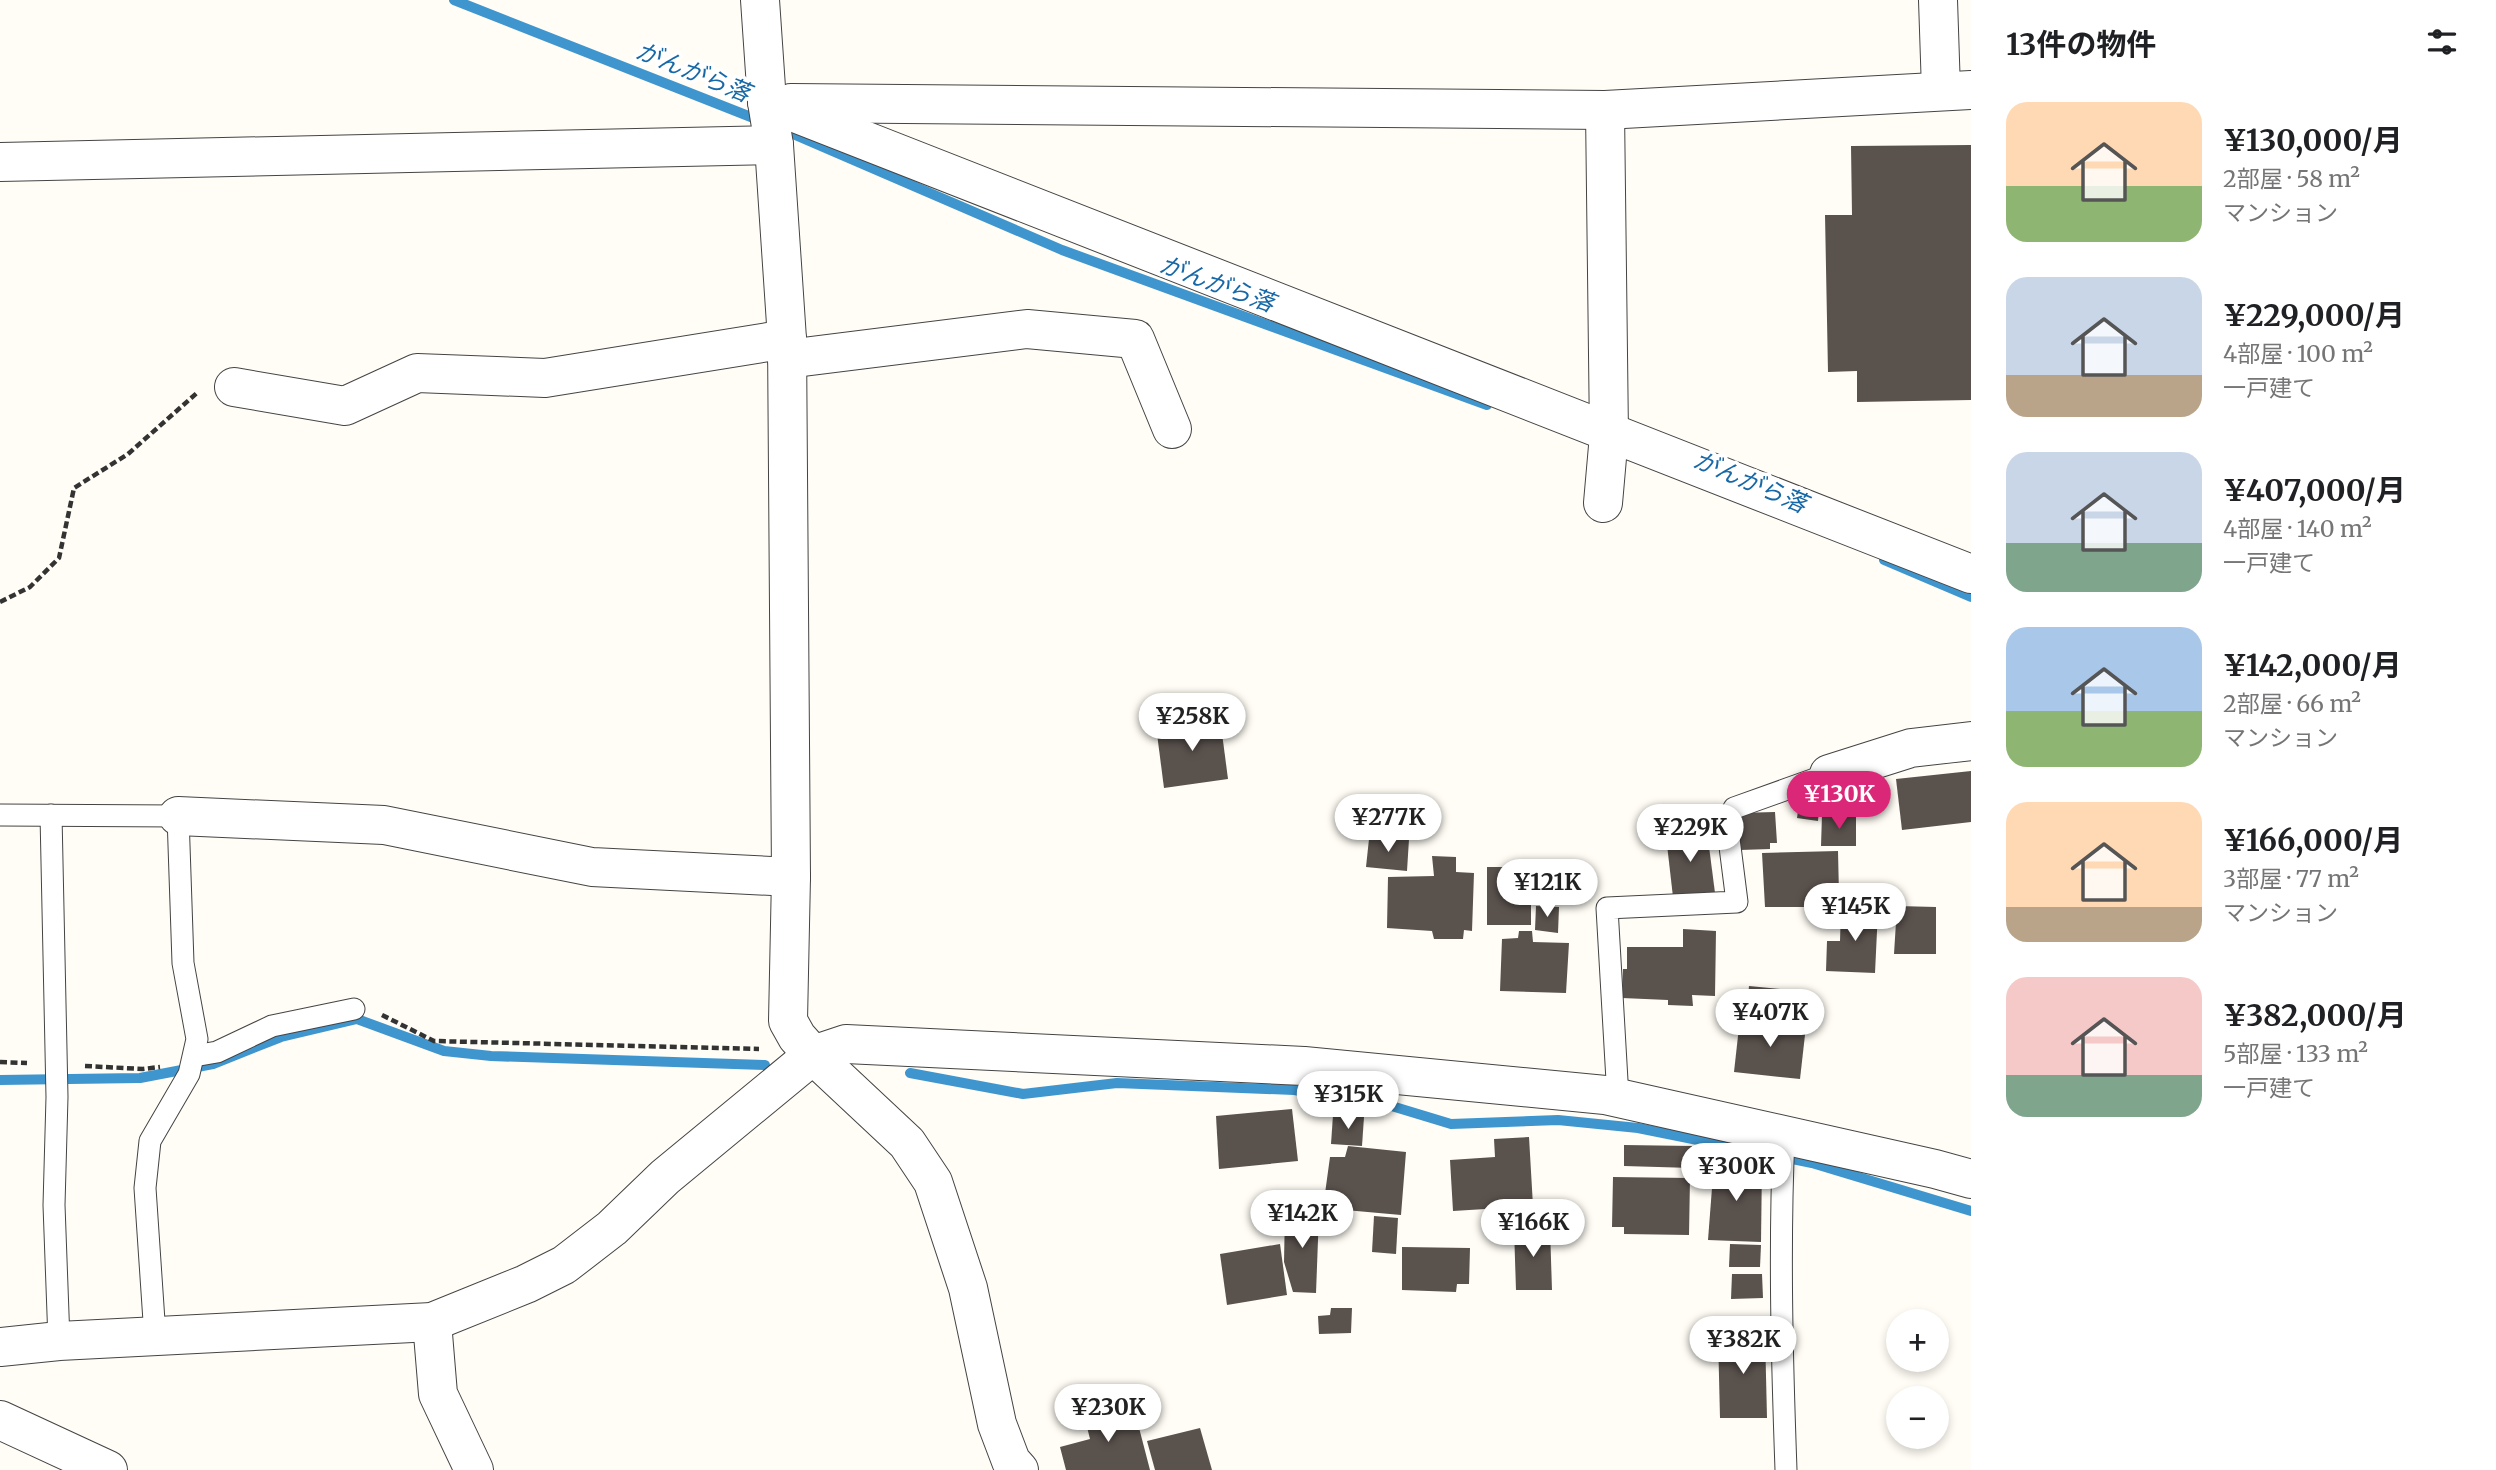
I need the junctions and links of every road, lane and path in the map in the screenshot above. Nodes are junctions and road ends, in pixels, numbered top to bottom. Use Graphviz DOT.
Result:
graph roads {
  1 [pos="760,0"];
  2 [pos="1938,0"];
  3 [pos="1956,90"];
  4 [pos="1605,110"];
  5 [pos="770,123"];
  6 [pos="0,162"];
  7 [pos="787,349"];
  8 [pos="234,387"];
  9 [pos="1172,429"];
  10 [pos="1609,433"];
  11 [pos="1604,489"];
  12 [pos="1971,574"];
  13 [pos="0,602"];
  14 [pos="1971,741"];
  15 [pos="1829,774"];
  16 [pos="0,815"];
  17 [pos="51,815"];
  18 [pos="178,816"];
  19 [pos="791,877"];
  20 [pos="354,1009"];
  21 [pos="805,1046"];
  22 [pos="0,1062"];
  23 [pos="192,1065"];
  24 [pos="56,1068"];
  25 [pos="1618,1098"];
  26 [pos="1784,1135"];
  27 [pos="1971,1179"];
  28 [pos="432,1322"];
  29 [pos="155,1336"];
  30 [pos="59,1341"];
  31 [pos="0,1347"];
  32 [pos="0,1420"];
  33 [pos="108,1470"];
  34 [pos="474,1470"];
  35 [pos="1019,1470"];
  36 [pos="1786,1470"];
  1 -- 5 [label="street"];
  2 -- 3 [label="street"];
  3 -- 4 [label="street"];
  4 -- 5 [label="street"];
  4 -- 10 [label="street"];
  5 -- 6 [label="street"];
  5 -- 7 [label="street"];
  5 -- 10 [label="street"];
  7 -- 8 [label="street"];
  7 -- 9 [label="street"];
  7 -- 19 [label="street"];
  8 -- 13 [label="path"];
  10 -- 11 [label="street"];
  10 -- 12 [label="street"];
  14 -- 15 [label="street"];
  15 -- 25 [label="lane"];
  16 -- 17 [label="lane"];
  17 -- 18 [label="lane"];
  17 -- 24 [label="lane"];
  18 -- 19 [label="street"];
  18 -- 23 [label="lane"];
  19 -- 21 [label="street"];
  20 -- 21 [label="path"];
  20 -- 23 [label="lane"];
  21 -- 25 [label="street"];
  21 -- 28 [label="street"];
  21 -- 35 [label="street"];
  22 -- 24 [label="path"];
  23 -- 24 [label="path"];
  23 -- 29 [label="lane"];
  24 -- 30 [label="lane"];
  25 -- 26 [label="street"];
  26 -- 27 [label="street"];
  26 -- 36 [label="lane"];
  28 -- 29 [label="street"];
  28 -- 34 [label="street"];
  29 -- 30 [label="street"];
  30 -- 31 [label="street"];
  32 -- 33 [label="street"];
}
